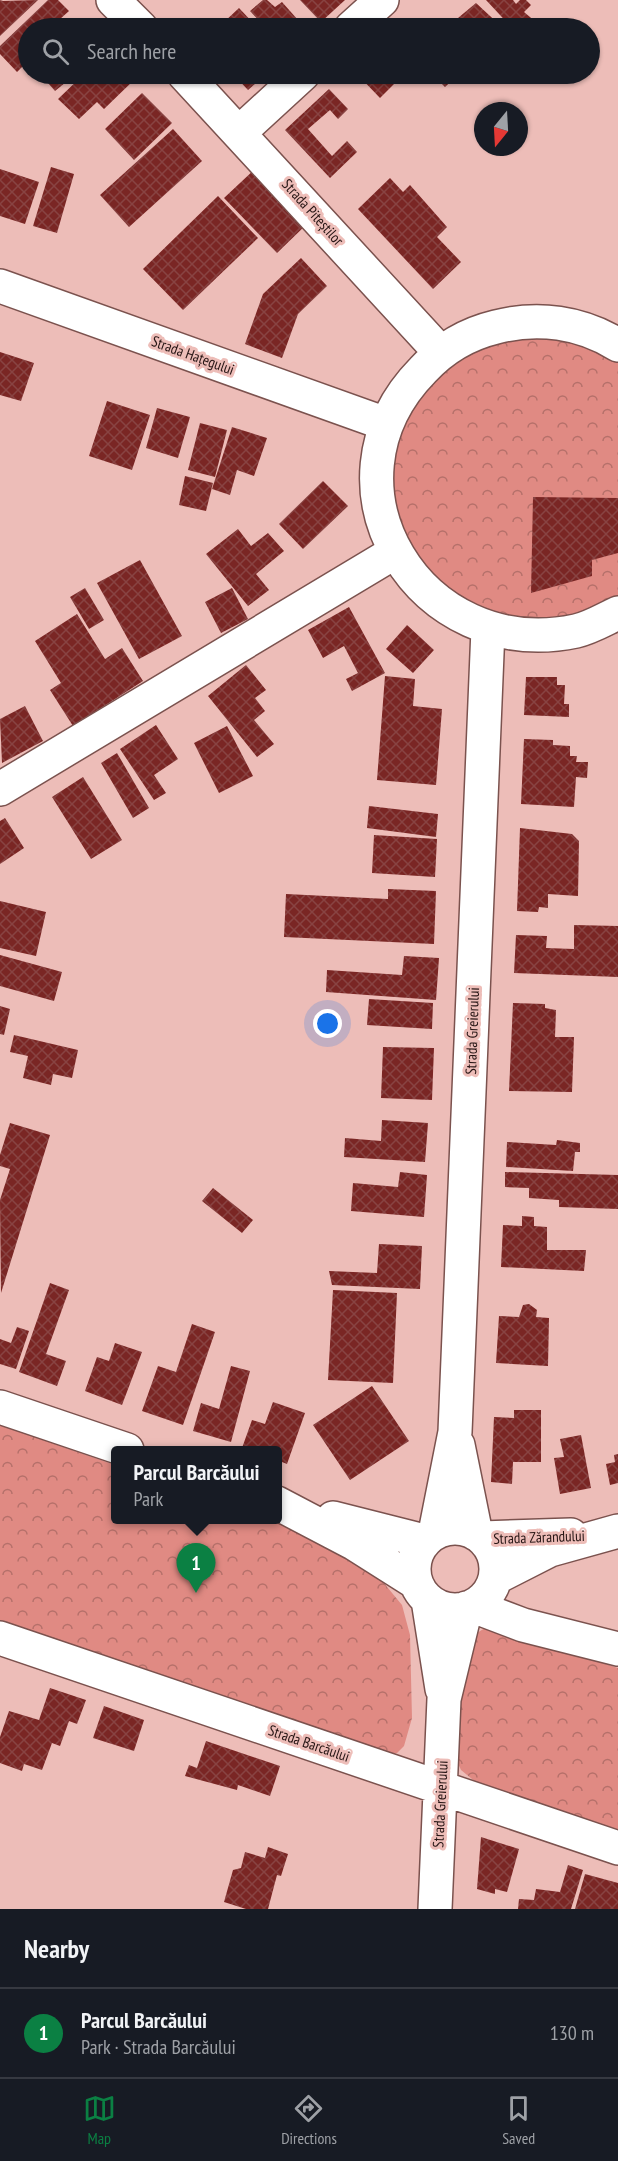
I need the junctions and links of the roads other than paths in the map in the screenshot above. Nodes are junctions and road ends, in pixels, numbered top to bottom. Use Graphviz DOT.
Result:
graph roads {
  1 [pos="113,0"];
  2 [pos="382,0"];
  3 [pos="131,18"];
  4 [pos="362,18"];
  5 [pos="194,84"];
  6 [pos="292,84"];
  7 [pos="240,132"];
  8 [pos="0,286"];
  9 [pos="618,345"];
  10 [pos="440,352"];
  11 [pos="386,424"];
  12 [pos="395,552"];
  13 [pos="618,613"];
  14 [pos="488,629"];
  15 [pos="0,789"];
  16 [pos="0,1407"];
  17 [pos="455,1432"];
  18 [pos="115,1446"];
  19 [pos="282,1504"];
  20 [pos="282,1506"];
  21 [pos="607,1533"];
  22 [pos="479,1536"];
  23 [pos="430,1537"];
  24 [pos="422,1591"];
  25 [pos="482,1594"];
  26 [pos="0,1638"];
  27 [pos="613,1647"];
  28 [pos="444,1700"];
  29 [pos="441,1788"];
  30 [pos="618,1848"];
  31 [pos="435,1909"];
  1 -- 3 [label="street"];
  2 -- 4 [label="street"];
  5 -- 7 [label="street, Strada Piteștilor"];
  6 -- 7 [label="street"];
  7 -- 10 [label="street, Strada Piteștilor"];
  8 -- 11 [label="street, Strada Hațegului"];
  9 -- 10 [label="street"];
  10 -- 11 [label="street"];
  11 -- 12 [label="street"];
  12 -- 14 [label="street"];
  12 -- 15 [label="street"];
  13 -- 14 [label="street"];
  14 -- 17 [label="street, Strada Greierului"];
  16 -- 18 [label="street"];
  17 -- 22 [label="street, Strada Greierului"];
  17 -- 23 [label="street, Strada Greierului"];
  19 -- 23 [label="street"];
  20 -- 24 [label="street"];
  21 -- 22 [label="street, Strada Zărandului"];
  21 -- 25 [label="street, Strada Zărandului"];
  22 -- 23 [label="street"];
  22 -- 25 [label="street"];
  23 -- 24 [label="street"];
  24 -- 25 [label="street"];
  24 -- 28 [label="street, Strada Greierului"];
  25 -- 27 [label="street"];
  25 -- 28 [label="street, Strada Greierului"];
  26 -- 29 [label="street, Strada Barcăului"];
  28 -- 29 [label="street, Strada Greierului"];
  29 -- 30 [label="street, Strada Barcăului"];
  29 -- 31 [label="street, Strada Greierului"];
}
